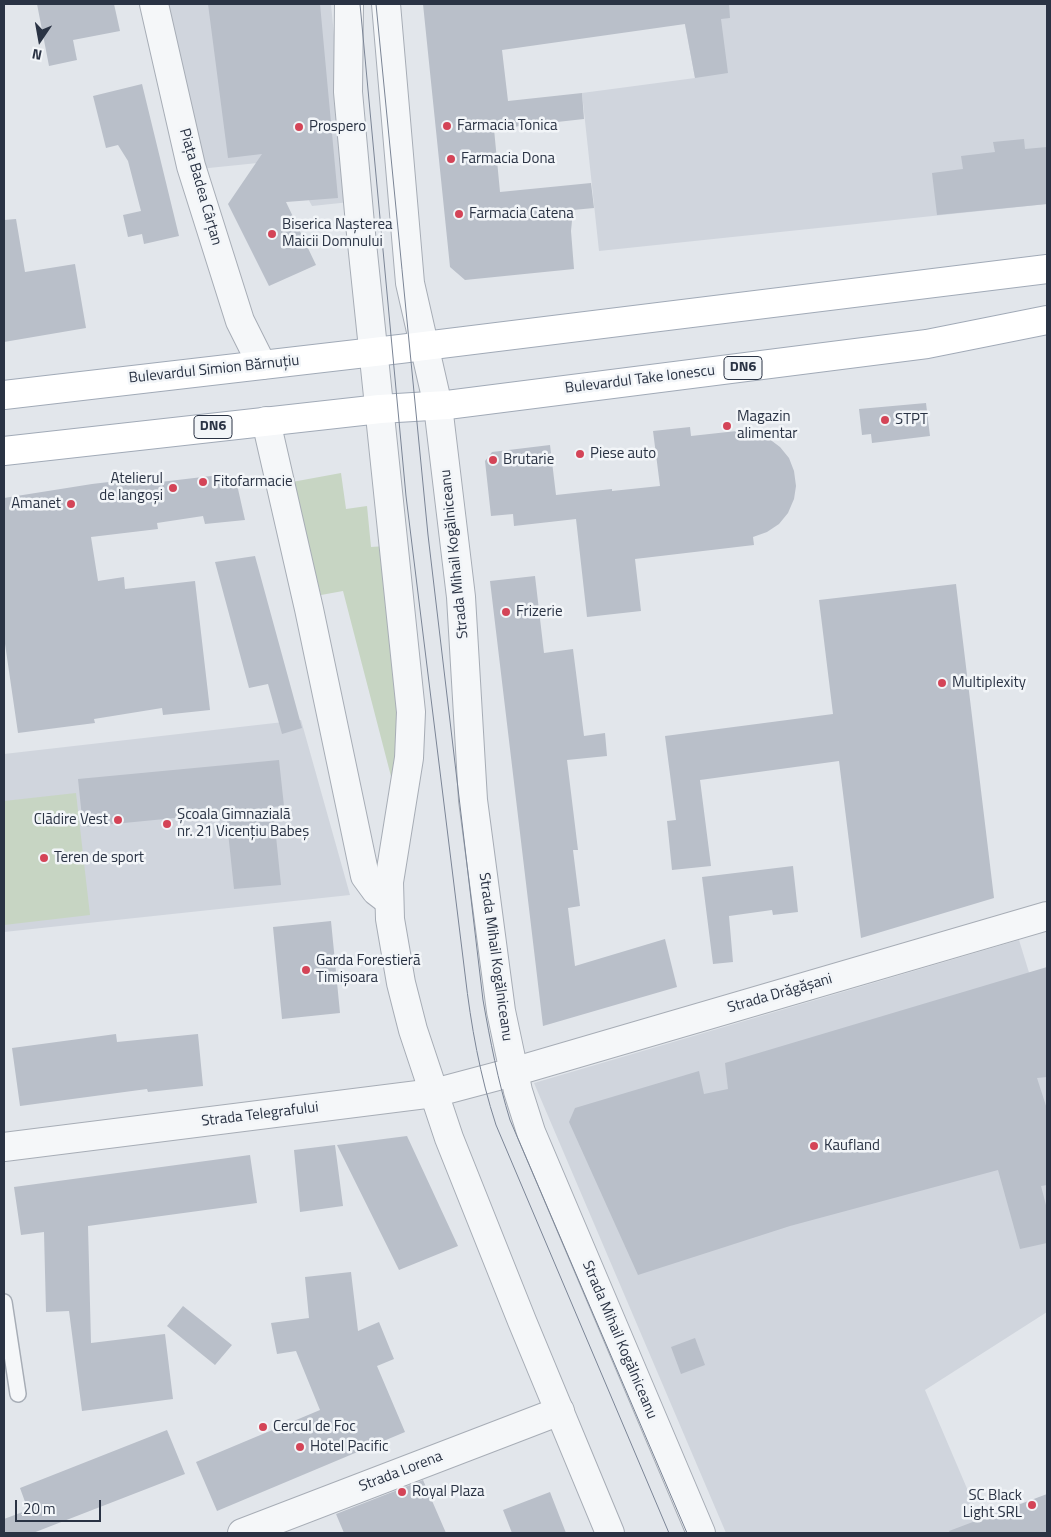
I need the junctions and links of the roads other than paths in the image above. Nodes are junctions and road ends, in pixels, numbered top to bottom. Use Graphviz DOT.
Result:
graph roads {
  1 [pos="154,4"];
  2 [pos="349,4"];
  3 [pos="386,4"];
  4 [pos="1047,269"];
  5 [pos="1047,320"];
  6 [pos="424,346"];
  7 [pos="374,352"];
  8 [pos="262,365"];
  9 [pos="4,395"];
  10 [pos="438,406"];
  11 [pos="380,409"];
  12 [pos="266,421"];
  13 [pos="4,451"];
  14 [pos="389,901"];
  15 [pos="1047,916"];
  16 [pos="513,1072"];
  17 [pos="434,1093"];
  18 [pos="4,1147"];
  19 [pos="4,1302"];
  20 [pos="18,1394"];
  21 [pos="560,1411"];
  22 [pos="242,1533"];
  23 [pos="610,1533"];
  24 [pos="701,1533"];
  1 -- 8 [label="street, Piața Badea Cârțan"];
  2 -- 7 [label="street"];
  3 -- 6 [label="street"];
  4 -- 6 [label="main road"];
  5 -- 10 [label="main road, Bulevardul Take Ionescu / DN6"];
  6 -- 7 [label="main road, Bulevardul Simion Bărnuțiu"];
  6 -- 10 [label="street, Strada Mihail Kogălniceanu"];
  7 -- 8 [label="main road, Bulevardul Simion Bărnuțiu"];
  7 -- 11 [label="street"];
  8 -- 9 [label="main road, Bulevardul Simion Bărnuțiu"];
  10 -- 11 [label="main road, Bulevardul Take Ionescu / DN6"];
  10 -- 16 [label="street, Strada Mihail Kogălniceanu"];
  11 -- 12 [label="main road, DN6"];
  11 -- 14 [label="street"];
  12 -- 13 [label="main road, DN6"];
  12 -- 14 [label="street"];
  14 -- 17 [label="street"];
  15 -- 16 [label="street, Strada Drăgășani"];
  16 -- 17 [label="street, Strada Telegrafului"];
  16 -- 24 [label="street, Strada Mihail Kogălniceanu"];
  17 -- 18 [label="street, Strada Telegrafului"];
  17 -- 21 [label="street"];
  19 -- 20 [label="lane"];
  21 -- 22 [label="street, Strada Lorena"];
  21 -- 23 [label="street"];
}
